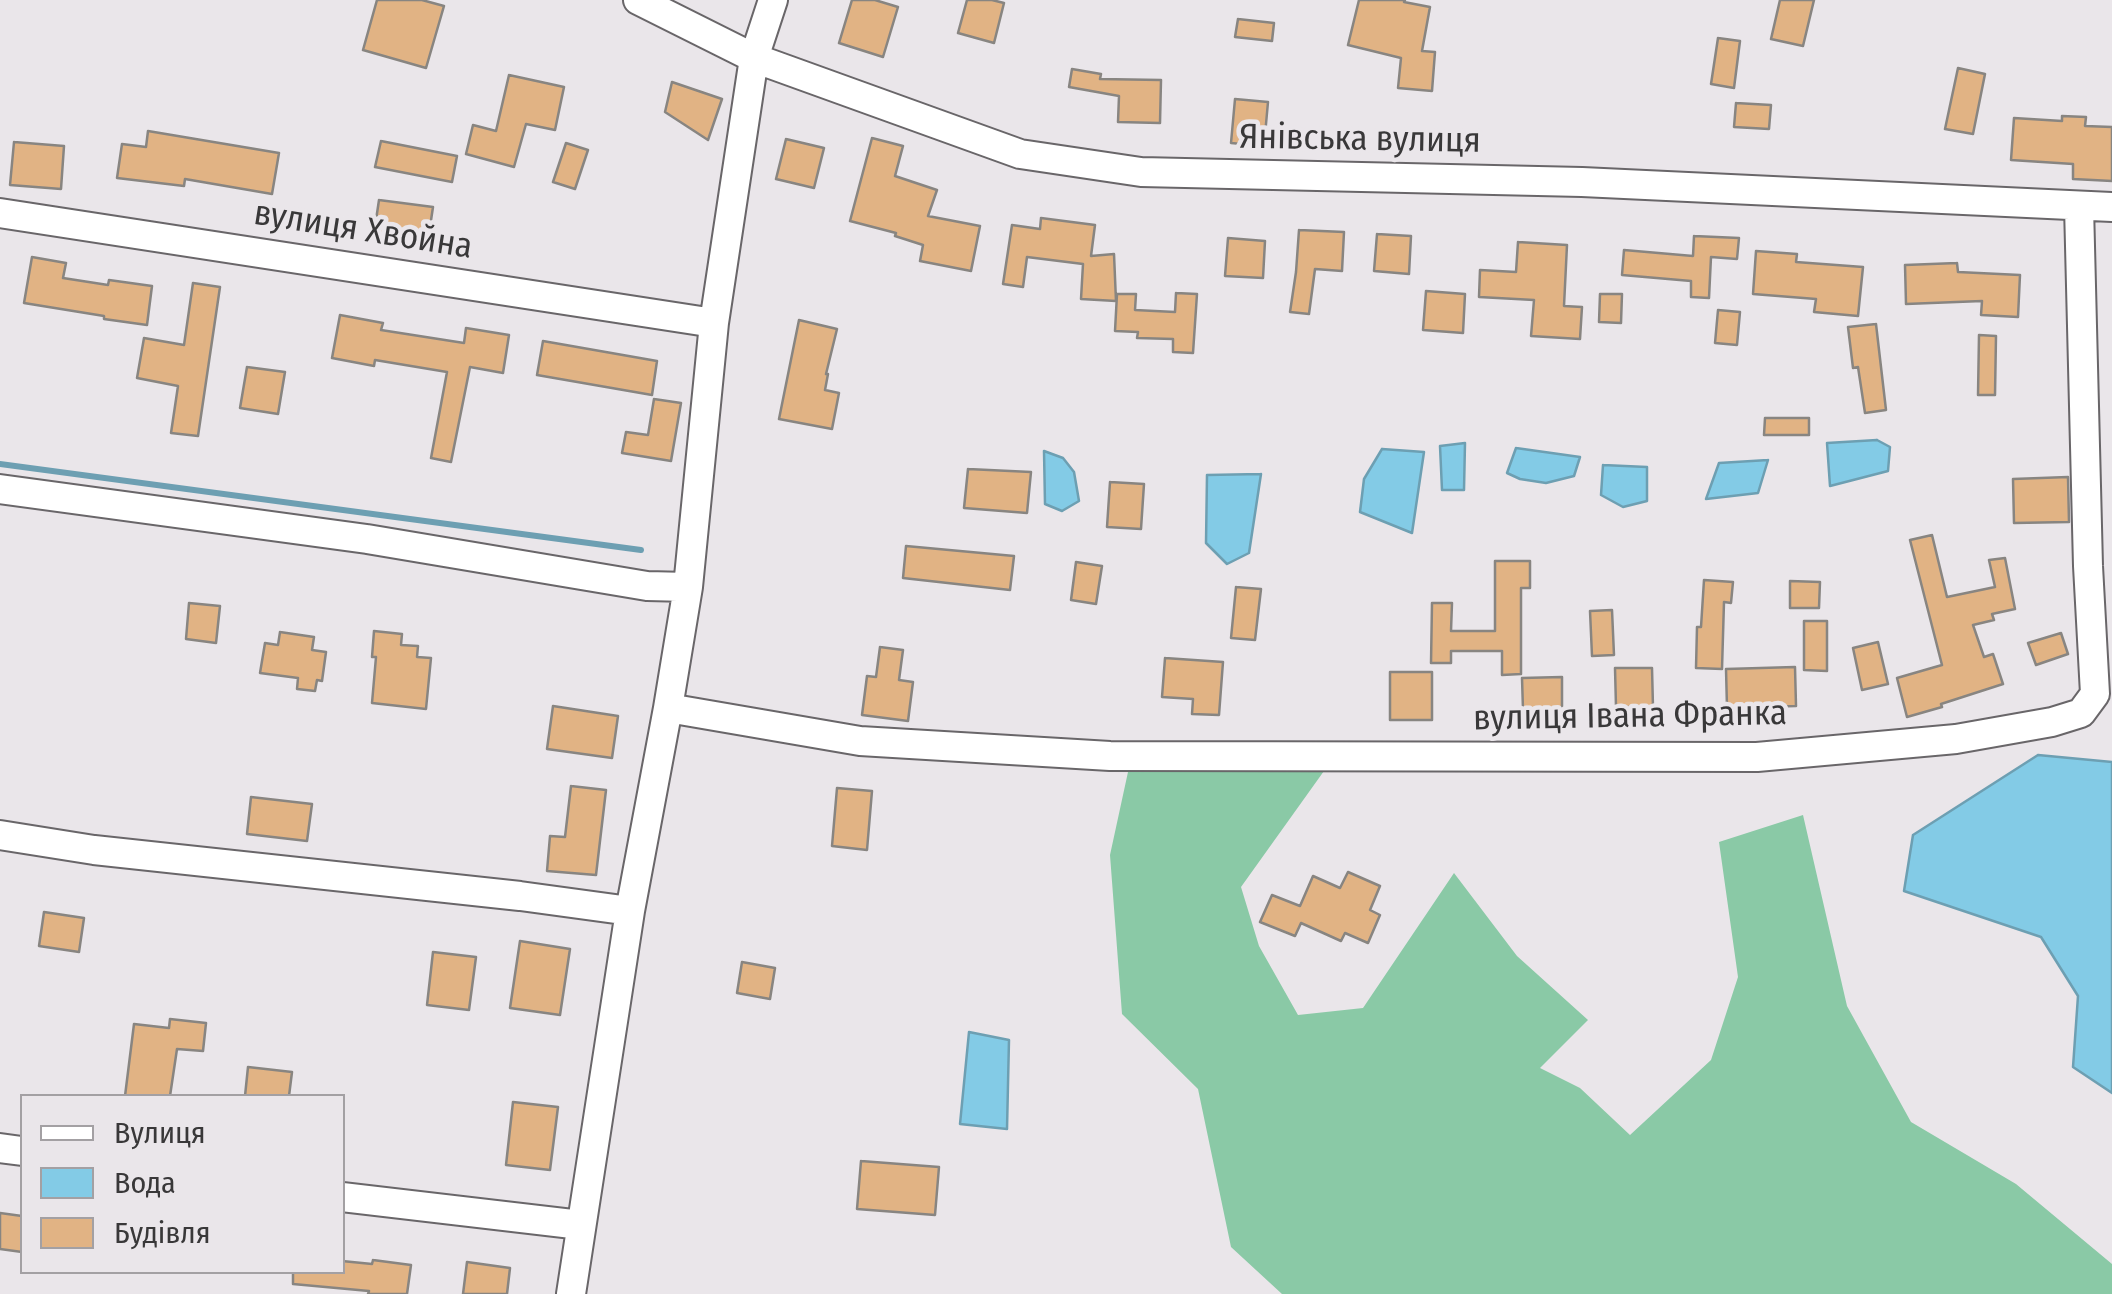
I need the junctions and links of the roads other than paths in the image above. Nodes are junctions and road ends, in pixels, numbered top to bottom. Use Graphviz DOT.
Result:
graph roads {
  1 [pos="638,0"];
  2 [pos="773,0"];
  3 [pos="754,58"];
  4 [pos="2079,206"];
  5 [pos="2112,207"];
  6 [pos="0,213"];
  7 [pos="714,323"];
  8 [pos="0,489"];
  9 [pos="2100,562"];
  10 [pos="688,588"];
  11 [pos="668,708"];
  12 [pos="0,835"];
  13 [pos="630,911"];
  14 [pos="345,1196"];
  15 [pos="581,1225"];
  16 [pos="571,1294"];
  1 -- 3 [label="street, Янівська вулиця"];
  2 -- 3 [label="street"];
  3 -- 4 [label="street, Янівська вулиця"];
  3 -- 7 [label="street"];
  4 -- 5 [label="street, Янівська вулиця"];
  4 -- 9 [label="street, вулиця Івана Франка"];
  6 -- 7 [label="street, вулиця Хвойна"];
  7 -- 10 [label="street"];
  8 -- 10 [label="street"];
  9 -- 11 [label="street, вулиця Івана Франка"];
  10 -- 11 [label="street"];
  11 -- 13 [label="street"];
  12 -- 13 [label="street"];
  13 -- 15 [label="street"];
  14 -- 15 [label="street"];
  15 -- 16 [label="street"];
}
